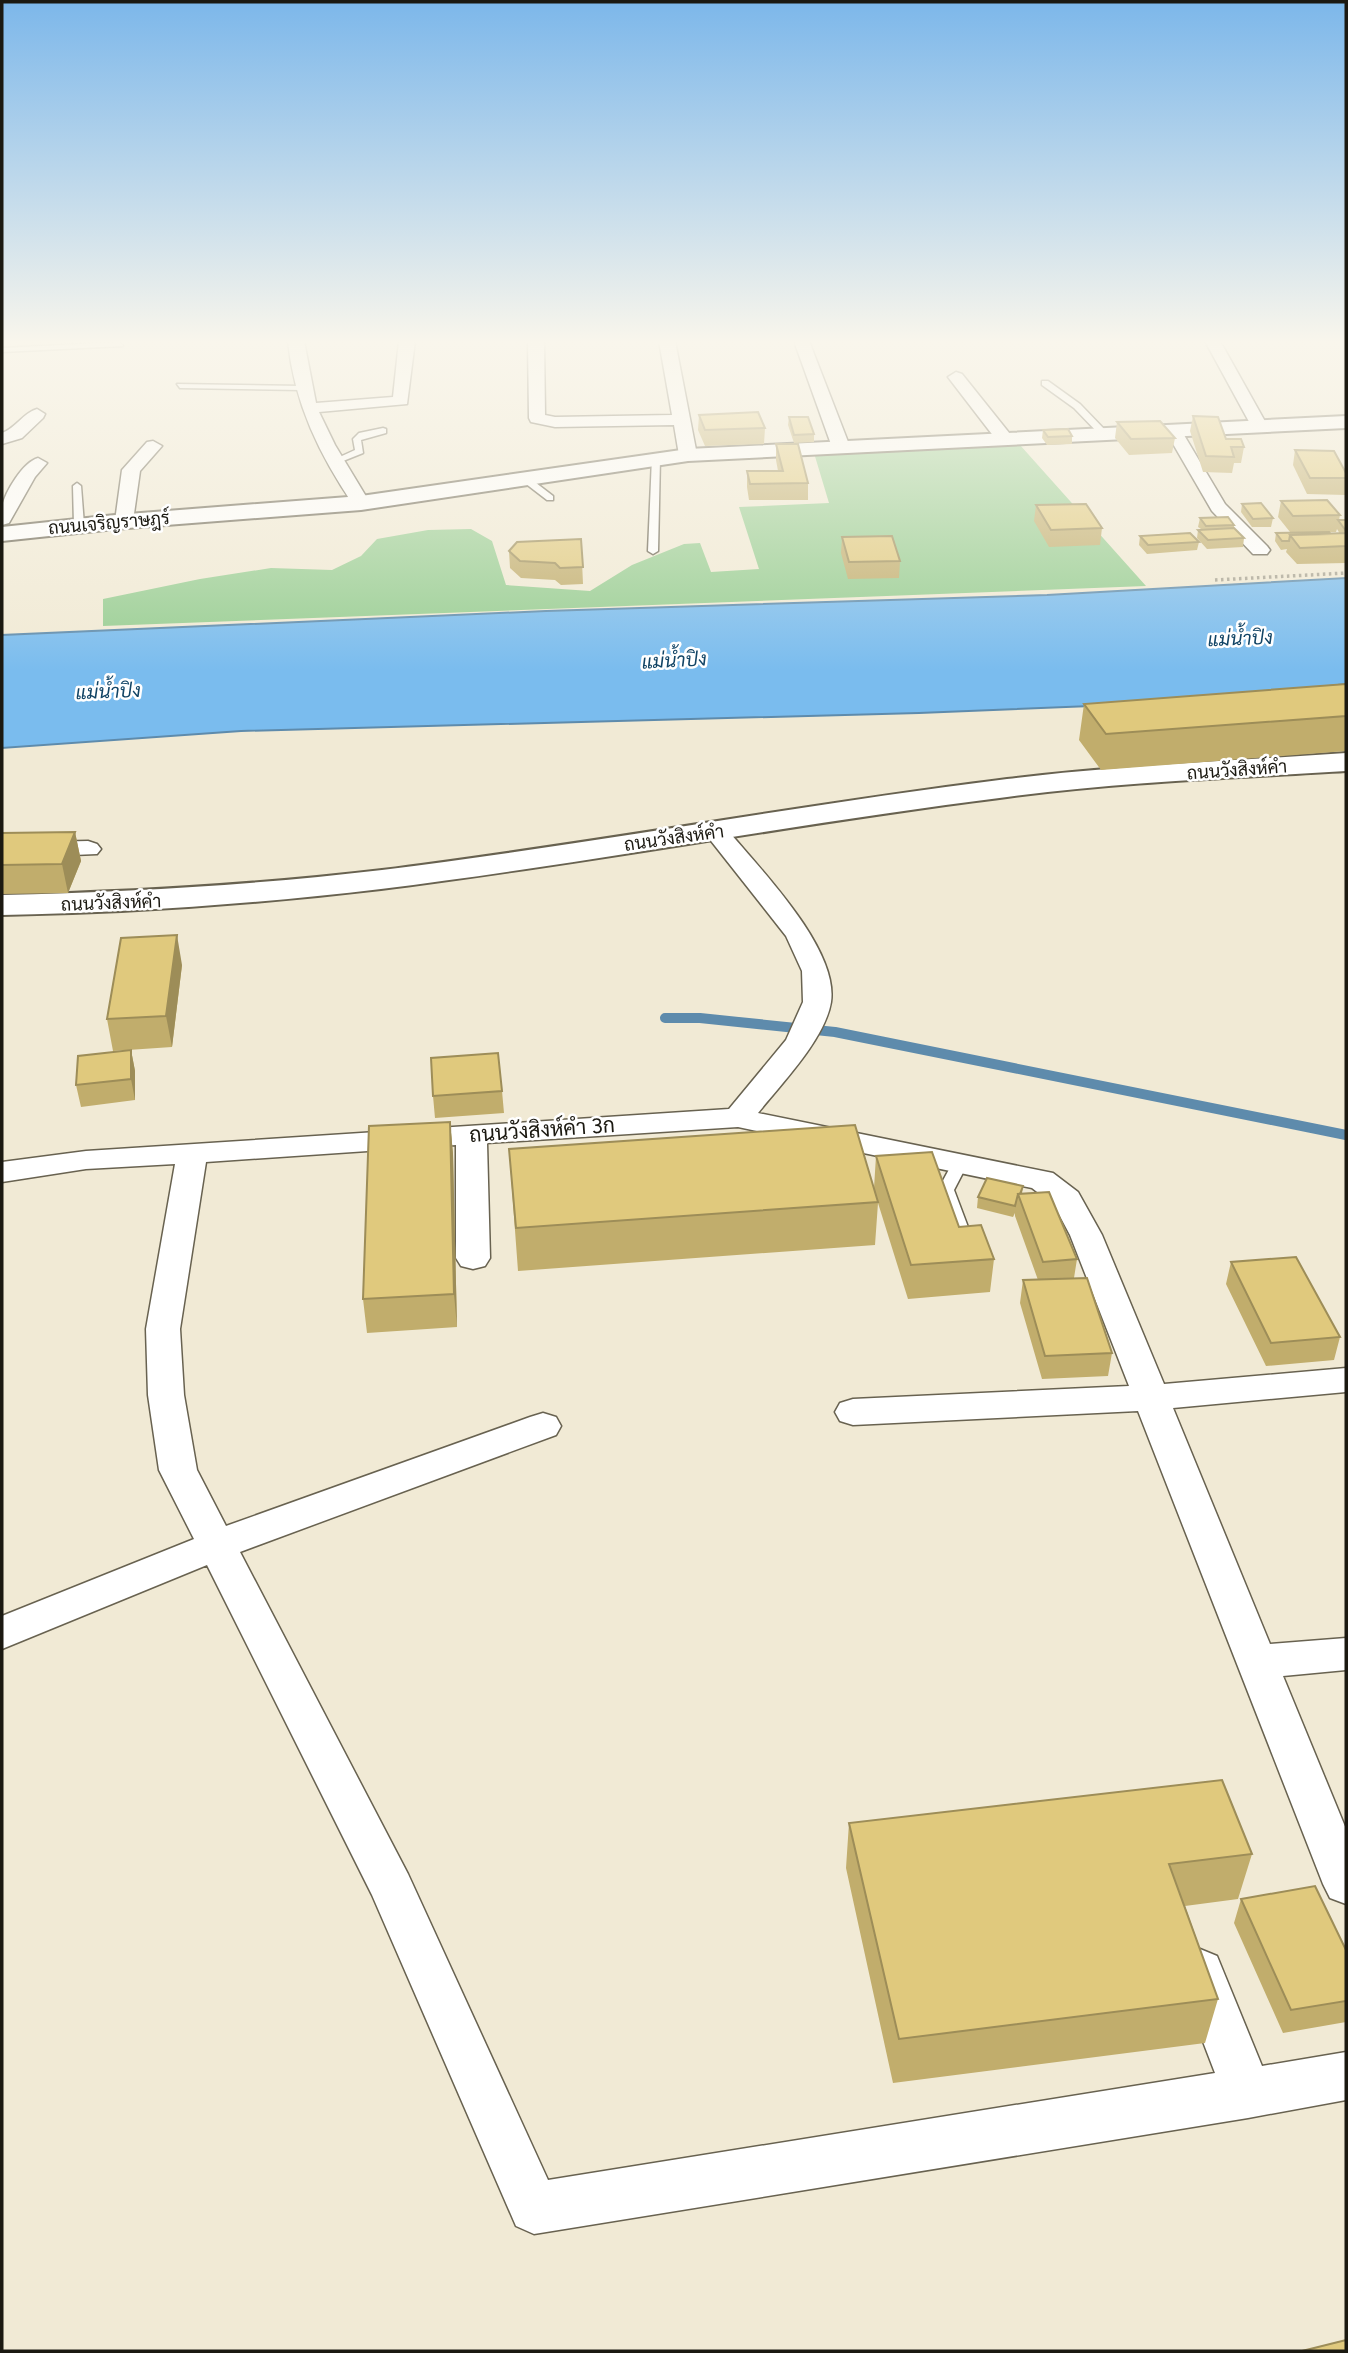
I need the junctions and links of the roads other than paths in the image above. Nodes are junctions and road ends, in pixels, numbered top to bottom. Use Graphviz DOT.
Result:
graph roads {
  1 [pos="149,451"];
  2 [pos="329,451"];
  3 [pos="360,451"];
  4 [pos="687,451"];
  5 [pos="768,451"];
  6 [pos="1185,451"];
  7 [pos="688,455"];
  8 [pos="656,458"];
  9 [pos="335,461"];
  10 [pos="38,463"];
  11 [pos="524,478"];
  12 [pos="77,486"];
  13 [pos="550,498"];
  14 [pos="361,503"];
  15 [pos="2,519"];
  16 [pos="124,521"];
  17 [pos="79,525"];
  18 [pos="2,534"];
  19 [pos="1260,550"];
  20 [pos="653,551"];
  21 [pos="1346,762"];
  22 [pos="716,832"];
  23 [pos="88,849"];
  24 [pos="2,851"];
  25 [pos="2,905"];
  26 [pos="738,1118"];
  27 [pos="471,1135"];
  28 [pos="192,1154"];
  29 [pos="960,1163"];
  30 [pos="2,1172"];
  31 [pos="966,1243"];
  32 [pos="473,1258"];
  33 [pos="1346,1380"];
  34 [pos="1150,1398"];
  35 [pos="853,1412"];
  36 [pos="542,1426"];
  37 [pos="217,1545"];
  38 [pos="2,1633"];
  39 [pos="1346,1654"];
  40 [pos="1257,1662"];
  41 [pos="1346,1884"];
  42 [pos="1185,1933"];
  43 [pos="1346,2076"];
  44 [pos="1248,2094"];
  1 -- 16 [label="street"];
  2 -- 9 [label="street"];
  3 -- 9 [label="lane"];
  4 -- 7 [label="street"];
  5 -- 7 [label="main road, ถนนเจริญราษฎร์"];
  6 -- 19 [label="street"];
  7 -- 8 [label="main road, ถนนเจริญราษฎร์"];
  8 -- 11 [label="main road, ถนนเจริญราษฎร์"];
  8 -- 20 [label="lane"];
  9 -- 14 [label="street"];
  10 -- 15 [label="street"];
  11 -- 13 [label="lane"];
  11 -- 14 [label="main road, ถนนเจริญราษฎร์"];
  12 -- 17 [label="lane"];
  14 -- 16 [label="main road, ถนนเจริญราษฎร์"];
  16 -- 17 [label="main road, ถนนเจริญราษฎร์"];
  17 -- 18 [label="main road, ถนนเจริญราษฎร์"];
  21 -- 22 [label="main road, ถนนวังสิงห์คำ"];
  22 -- 25 [label="main road, ถนนวังสิงห์คำ"];
  22 -- 26 [label="street"];
  23 -- 24 [label="street"];
  26 -- 27 [label="street, ถนนวังสิงห์คำ 3ก"];
  26 -- 29 [label="street, ถนนวังสิงห์คำ 3ก"];
  27 -- 28 [label="street, ถนนวังสิงห์คำ 3ก"];
  27 -- 32 [label="street"];
  28 -- 30 [label="street, ถนนวังสิงห์คำ 3ก"];
  28 -- 37 [label="street"];
  29 -- 31 [label="lane"];
  29 -- 34 [label="street, ถนนวังสิงห์คำ 3ก"];
  33 -- 34 [label="street"];
  34 -- 35 [label="street"];
  34 -- 40 [label="street, ถนนวังสิงห์คำ 3ก"];
  36 -- 37 [label="street"];
  37 -- 38 [label="street"];
  37 -- 44 [label="street"];
  39 -- 40 [label="street"];
  40 -- 41 [label="street, ถนนวังสิงห์คำ 3ก"];
  42 -- 44 [label="street"];
  43 -- 44 [label="street"];
}
